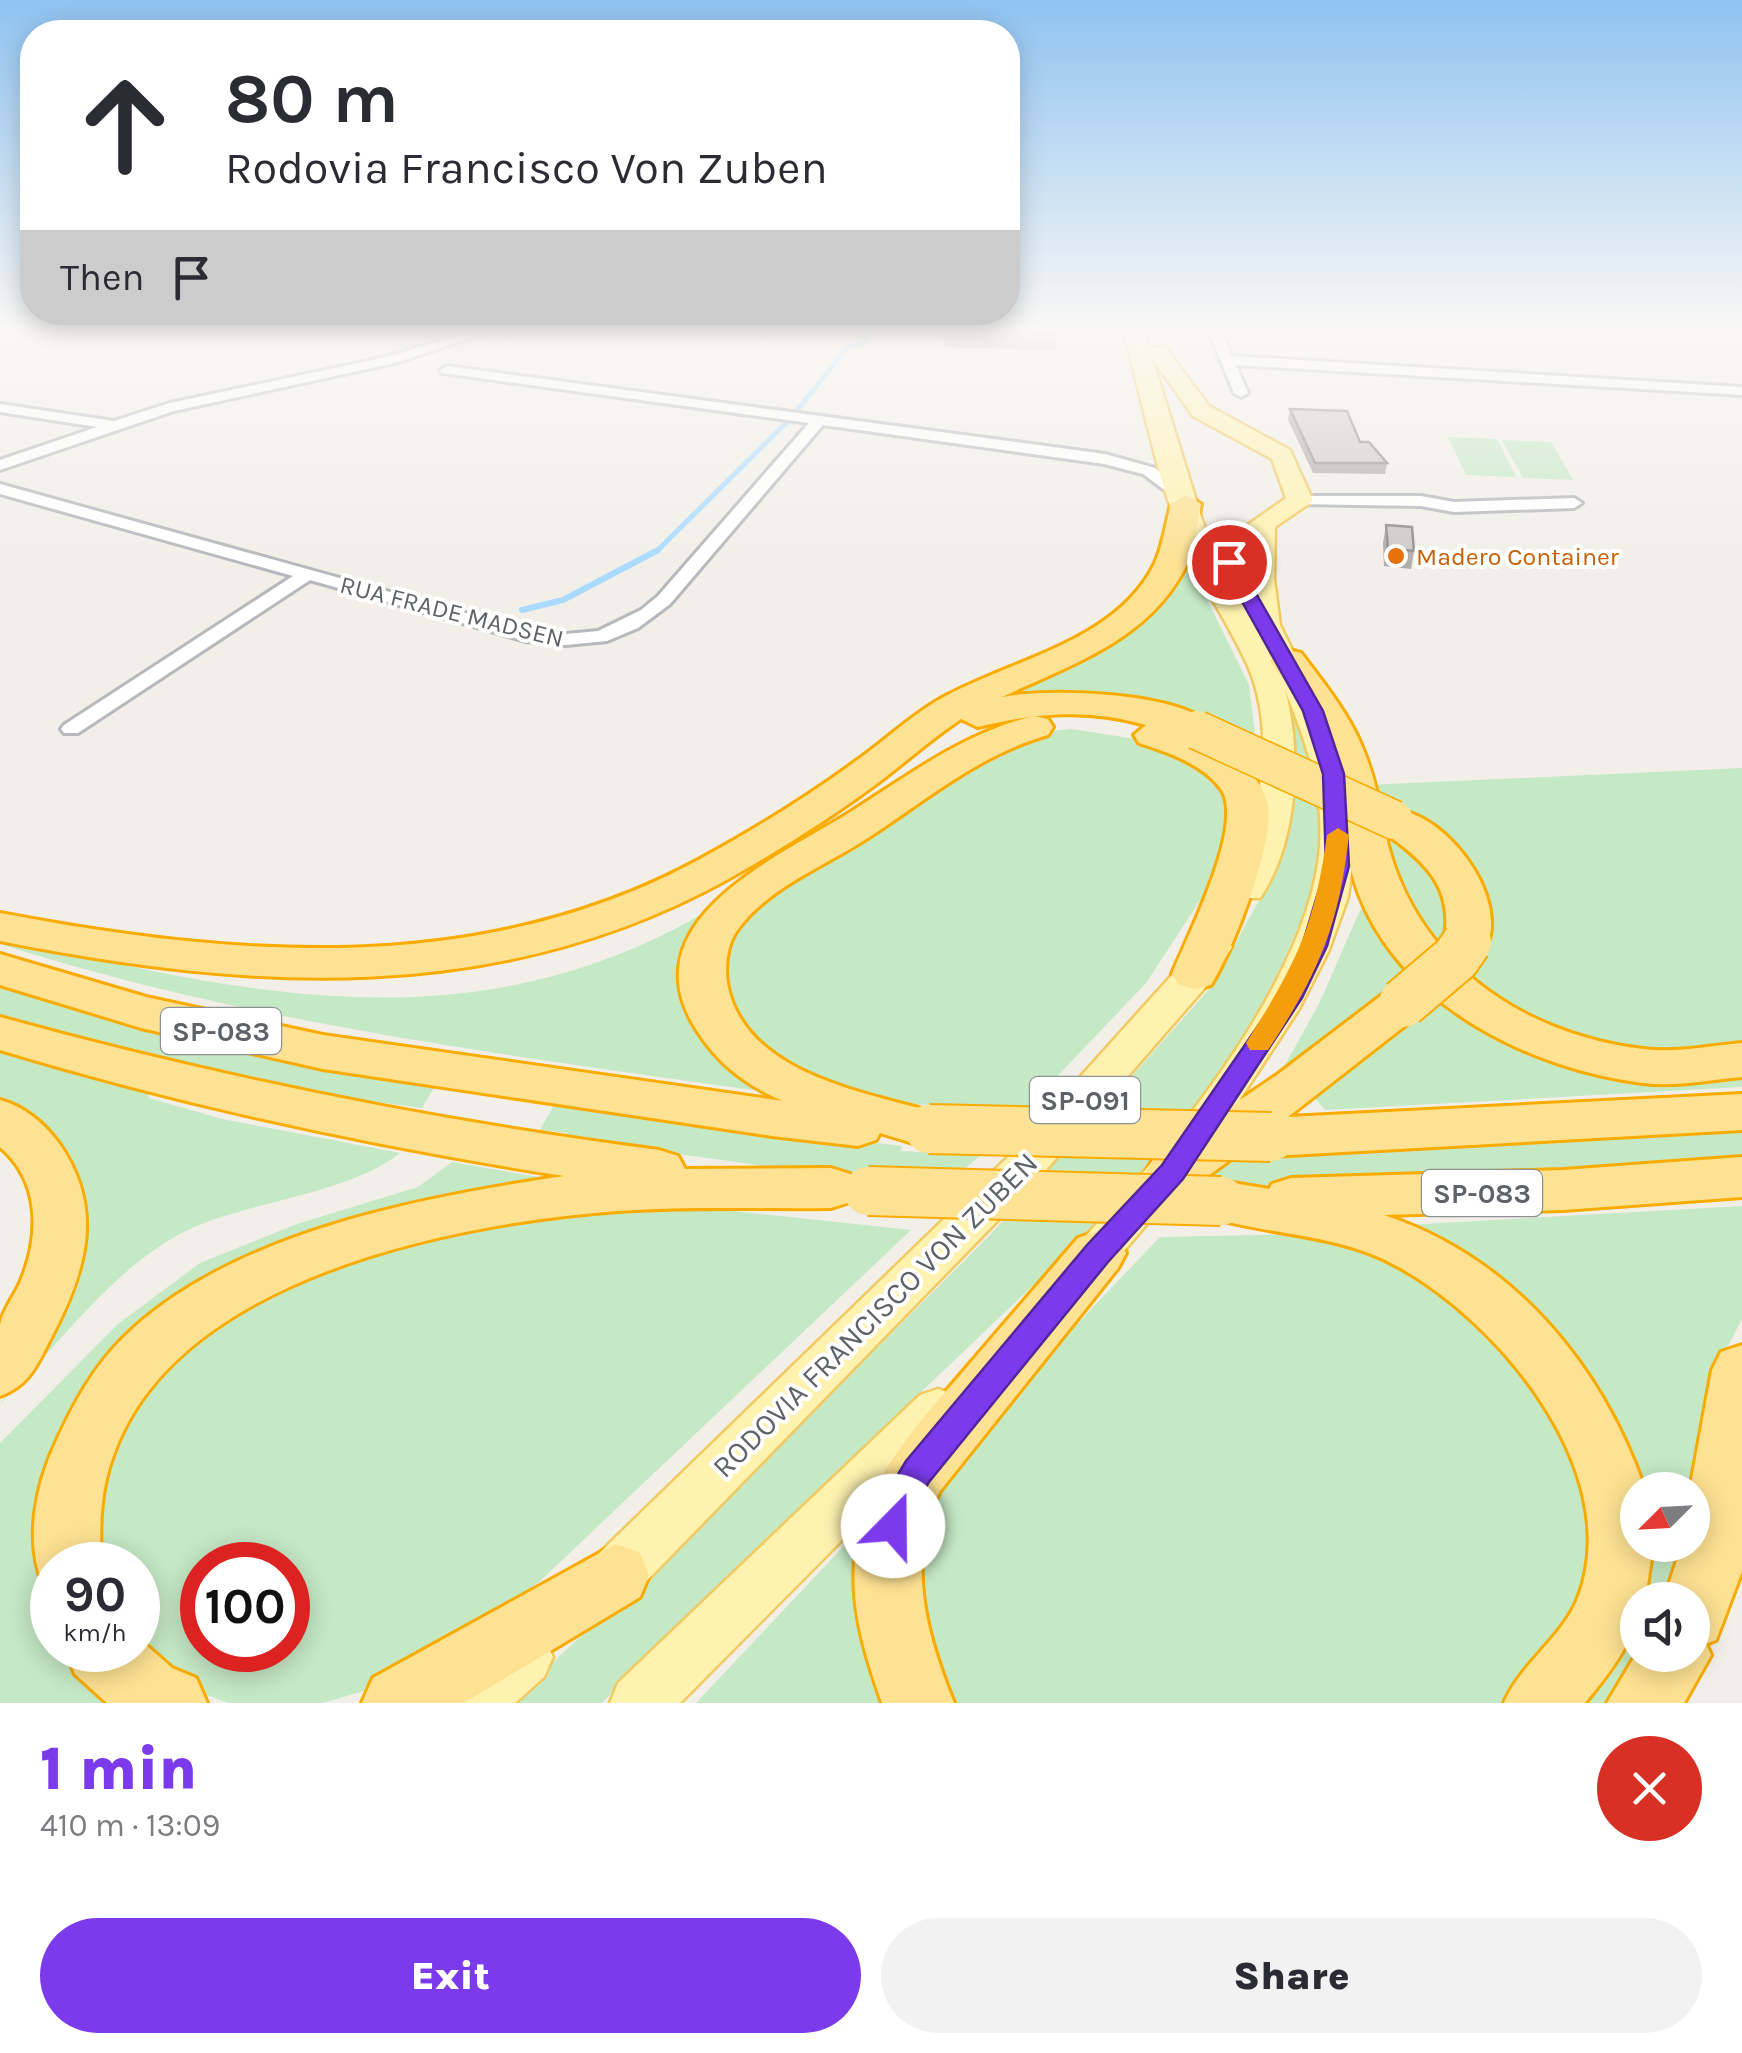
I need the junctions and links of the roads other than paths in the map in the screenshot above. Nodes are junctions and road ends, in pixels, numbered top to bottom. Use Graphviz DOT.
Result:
graph roads {
  1 [pos="3,408"];
  2 [pos="165,408"];
  3 [pos="743,408"];
  4 [pos="1153,408"];
  5 [pos="1172,408"];
  6 [pos="1199,408"];
  7 [pos="821,419"];
  8 [pos="112,424"];
  9 [pos="1156,447"];
  10 [pos="1105,459"];
  11 [pos="0,465"];
  12 [pos="0,488"];
  13 [pos="1300,500"];
  14 [pos="1185,501"];
  15 [pos="1581,505"];
  16 [pos="306,575"];
  17 [pos="1277,643"];
  18 [pos="72,729"];
  19 [pos="0,926"];
  20 [pos="61,940"];
  21 [pos="0,969"];
  22 [pos="1195,974"];
  23 [pos="0,1033"];
  24 [pos="1742,1060"];
  25 [pos="1742,1112"];
  26 [pos="0,1118"];
  27 [pos="929,1128"];
  28 [pos="1742,1177"];
  29 [pos="1197,1186"];
  30 [pos="850,1189"];
  31 [pos="1098,1254"];
  32 [pos="1742,1370"];
  33 [pos="0,1371"];
  34 [pos="65,1542"];
  35 [pos="616,1575"];
  36 [pos="1704,1582"];
  37 [pos="125,1672"];
  38 [pos="1664,1672"];
  39 [pos="171,1703"];
  40 [pos="398,1703"];
  41 [pos="472,1703"];
  42 [pos="638,1703"];
  43 [pos="918,1703"];
  44 [pos="1540,1703"];
  45 [pos="1643,1703"];
  1 -- 8 [label="street"];
  2 -- 8 [label="street"];
  3 -- 7 [label="street"];
  4 -- 9 [label="main road, RODOVIA FRANCISCO VON ZUBEN / SP-091"];
  5 -- 17 [label="main road"];
  6 -- 13 [label="main road"];
  7 -- 10 [label="street"];
  7 -- 16 [label="street, RUA FRADE MADSEN"];
  8 -- 11 [label="street"];
  9 -- 10 [label="street"];
  9 -- 14 [label="main road, RODOVIA FRANCISCO VON ZUBEN / SP-091"];
  10 -- 14 [label="street"];
  12 -- 16 [label="street, RUA FRADE MADSEN"];
  13 -- 15 [label="street"];
  13 -- 17 [label="main road"];
  14 -- 20 [label="highway"];
  14 -- 22 [label="main road, RODOVIA FRANCISCO VON ZUBEN / SP-091"];
  16 -- 18 [label="street"];
  17 -- 24 [label="highway"];
  17 -- 29 [label="main road"];
  19 -- 20 [label="highway"];
  20 -- 29 [label="highway, bridge"];
  21 -- 27 [label="highway, SP-083"];
  22 -- 27 [label="highway"];
  22 -- 35 [label="main road, RODOVIA FRANCISCO VON ZUBEN / SP-091"];
  23 -- 30 [label="highway, SP-083"];
  25 -- 27 [label="highway, SP-083, bridge"];
  26 -- 33 [label="highway"];
  28 -- 29 [label="highway, SP-083"];
  29 -- 30 [label="highway, SP-083, bridge"];
  29 -- 31 [label="main road"];
  29 -- 44 [label="highway"];
  30 -- 34 [label="highway"];
  31 -- 42 [label="main road"];
  31 -- 43 [label="highway"];
  32 -- 36 [label="highway"];
  35 -- 40 [label="highway"];
  35 -- 41 [label="main road, RODOVIA FRANCISCO VON ZUBEN / SP-091"];
  37 -- 39 [label="highway"];
  38 -- 45 [label="highway"];
}
